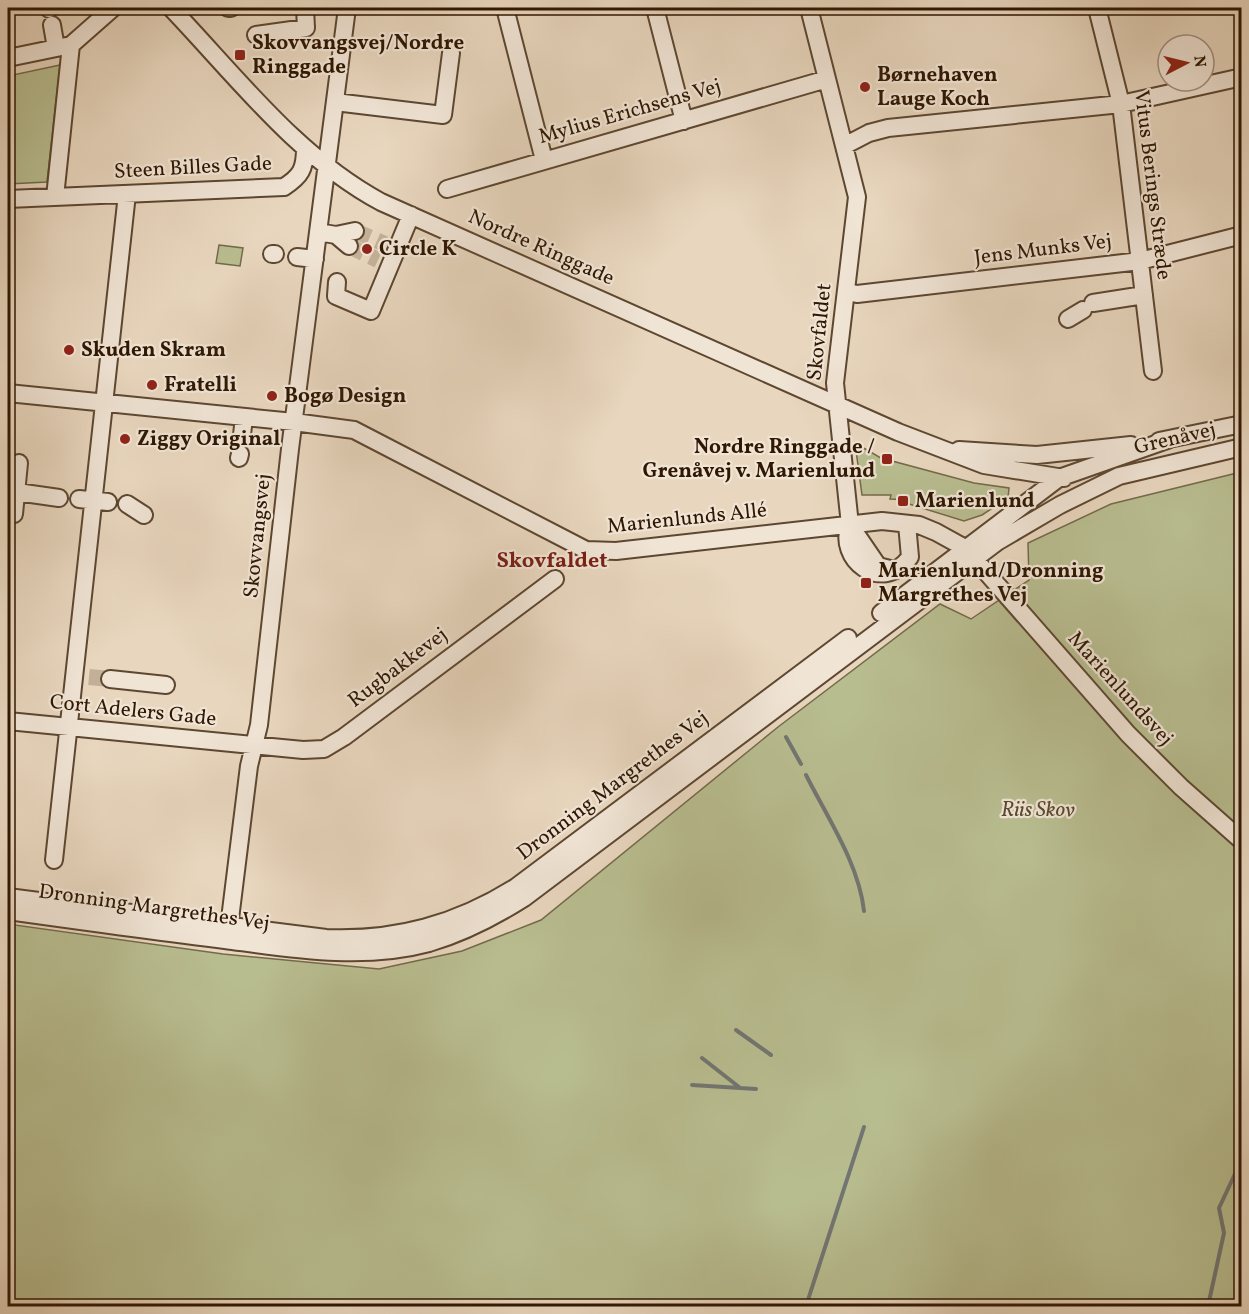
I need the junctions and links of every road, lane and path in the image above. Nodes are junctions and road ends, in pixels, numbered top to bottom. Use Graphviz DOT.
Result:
graph roads {
  1 [pos="113,8"];
  2 [pos="171,8"];
  3 [pos="305,8"];
  4 [pos="347,8"];
  5 [pos="505,8"];
  6 [pos="655,8"];
  7 [pos="809,8"];
  8 [pos="1097,8"];
  9 [pos="52,26"];
  10 [pos="256,35"];
  11 [pos="63,46"];
  12 [pos="451,53"];
  13 [pos="8,58"];
  14 [pos="1242,76"];
  15 [pos="827,79"];
  16 [pos="334,102"];
  17 [pos="1121,104"];
  18 [pos="684,121"];
  19 [pos="844,146"];
  20 [pos="305,148"];
  21 [pos="544,160"];
  22 [pos="327,168"];
  23 [pos="447,189"];
  24 [pos="127,194"];
  25 [pos="55,197"];
  26 [pos="8,199"];
  27 [pos="411,215"];
  28 [pos="318,232"];
  29 [pos="1242,235"];
  30 [pos="347,237"];
  31 [pos="297,257"];
  32 [pos="315,259"];
  33 [pos="1140,261"];
  34 [pos="337,282"];
  35 [pos="847,292"];
  36 [pos="1144,296"];
  37 [pos="1081,311"];
  38 [pos="1153,371"];
  39 [pos="8,393"];
  40 [pos="104,404"];
  41 [pos="837,405"];
  42 [pos="244,417"];
  43 [pos="294,422"];
  44 [pos="1242,424"];
  45 [pos="242,435"];
  46 [pos="1170,439"];
  47 [pos="1242,447"];
  48 [pos="947,449"];
  49 [pos="19,463"];
  50 [pos="1030,474"];
  51 [pos="1119,476"];
  52 [pos="1059,478"];
  53 [pos="16,492"];
  54 [pos="1037,496"];
  55 [pos="59,498"];
  56 [pos="127,504"];
  57 [pos="14,514"];
  58 [pos="144,515"];
  59 [pos="908,524"];
  60 [pos="850,525"];
  61 [pos="969,553"];
  62 [pos="555,579"];
  63 [pos="110,680"];
  64 [pos="166,685"];
  65 [pos="8,721"];
  66 [pos="68,727"];
  67 [pos="254,746"];
  68 [pos="1242,841"];
  69 [pos="54,860"];
  70 [pos="8,897"];
  71 [pos="8,911"];
  72 [pos="229,927"];
  1 -- 11 [label="street"];
  2 -- 20 [label="street, Nordre Ringgade"];
  3 -- 10 [label="street"];
  4 -- 16 [label="street, Skovvangsvej"];
  5 -- 21 [label="street"];
  6 -- 18 [label="street"];
  7 -- 15 [label="street, Skovfaldet"];
  8 -- 17 [label="street, Vitus Berings Stræde"];
  9 -- 11 [label="street"];
  11 -- 13 [label="street"];
  11 -- 25 [label="street"];
  12 -- 16 [label="street"];
  14 -- 17 [label="street"];
  15 -- 18 [label="street, Mylius Erichsens Vej"];
  15 -- 19 [label="street, Skovfaldet"];
  16 -- 22 [label="street, Skovvangsvej"];
  17 -- 19 [label="street"];
  17 -- 33 [label="street, Vitus Berings Stræde"];
  18 -- 21 [label="street, Mylius Erichsens Vej"];
  19 -- 35 [label="street, Skovfaldet"];
  20 -- 22 [label="street, Nordre Ringgade"];
  20 -- 24 [label="street, Steen Billes Gade"];
  21 -- 23 [label="street, Mylius Erichsens Vej"];
  22 -- 27 [label="street, Nordre Ringgade"];
  22 -- 28 [label="street, Skovvangsvej"];
  24 -- 25 [label="street, Steen Billes Gade"];
  24 -- 40 [label="street"];
  25 -- 26 [label="street, Steen Billes Gade"];
  27 -- 34 [label="street"];
  27 -- 41 [label="street, Nordre Ringgade"];
  28 -- 30 [label="street"];
  28 -- 32 [label="street, Skovvangsvej"];
  29 -- 33 [label="street, Jens Munks Vej"];
  31 -- 32 [label="street"];
  32 -- 43 [label="street, Skovvangsvej"];
  33 -- 35 [label="street, Jens Munks Vej"];
  33 -- 36 [label="street, Vitus Berings Stræde"];
  35 -- 41 [label="street, Skovfaldet"];
  36 -- 37 [label="street"];
  36 -- 38 [label="street, Vitus Berings Stræde"];
  39 -- 40 [label="street, Marienlunds Allé"];
  40 -- 42 [label="street, Marienlunds Allé"];
  40 -- 66 [label="street"];
  41 -- 48 [label="street, Nordre Ringgade"];
  41 -- 60 [label="street, Skovfaldet"];
  42 -- 43 [label="street, Marienlunds Allé"];
  42 -- 45 [label="street"];
  43 -- 60 [label="street, Marienlunds Allé"];
  43 -- 67 [label="street, Skovvangsvej"];
  44 -- 46 [label="street, Grenåvej"];
  46 -- 48 [label="street, Nordre Ringgade"];
  46 -- 52 [label="street, Dronning Margrethes Vej"];
  47 -- 51 [label="street, Grenåvej"];
  48 -- 50 [label="street, Nordre Ringgade"];
  49 -- 53 [label="street"];
  50 -- 52 [label="street, Nordre Ringgade"];
  50 -- 54 [label="street"];
  51 -- 52 [label="street, Nordre Ringgade"];
  51 -- 61 [label="street, Dronning Margrethes Vej"];
  52 -- 54 [label="street, Dronning Margrethes Vej"];
  53 -- 55 [label="street"];
  53 -- 57 [label="street"];
  54 -- 61 [label="street, Dronning Margrethes Vej"];
  56 -- 58 [label="street"];
  59 -- 60 [label="street, Marienlunds Allé"];
  59 -- 60 [label="street"];
  59 -- 61 [label="street, Marienlunds Allé"];
  61 -- 68 [label="street, Marienlundsvej"];
  61 -- 71 [label="street, Dronning Margrethes Vej"];
  61 -- 72 [label="street, Dronning Margrethes Vej"];
  62 -- 67 [label="street, Rugbakkevej"];
  63 -- 64 [label="street"];
  65 -- 66 [label="street, Cort Adelers Gade"];
  66 -- 67 [label="street, Cort Adelers Gade"];
  66 -- 69 [label="street"];
  67 -- 72 [label="street, Skovvangsvej"];
  70 -- 72 [label="street, Dronning Margrethes Vej"];
}
